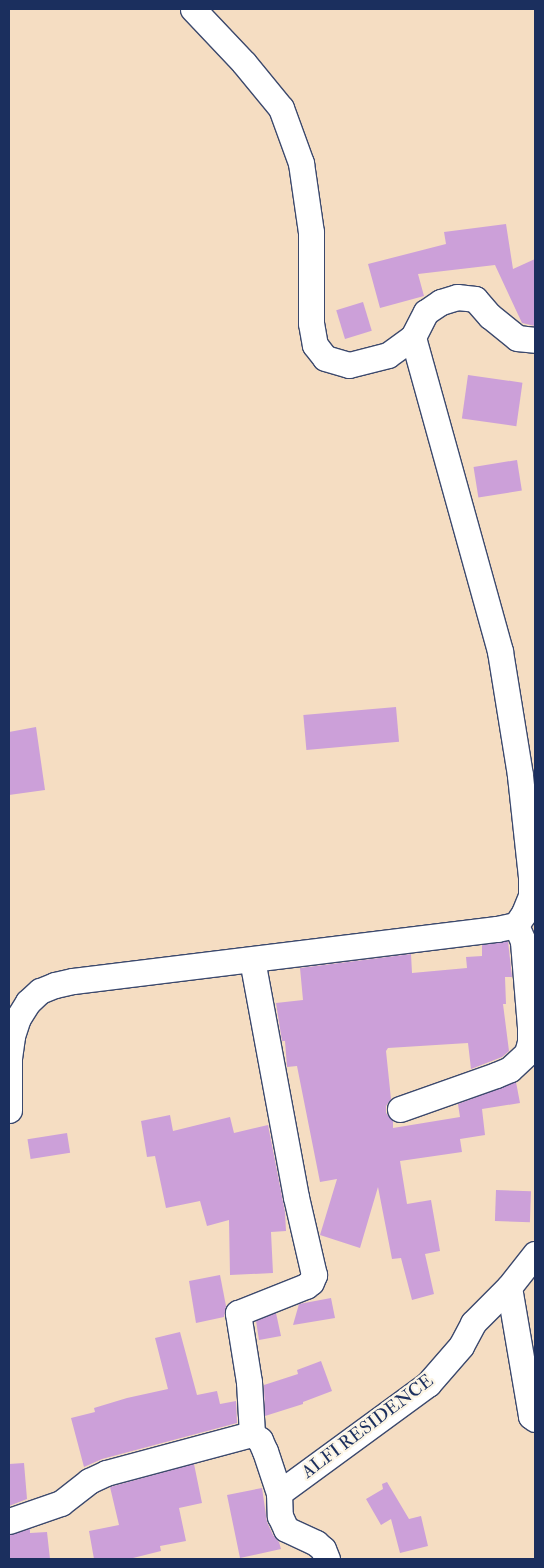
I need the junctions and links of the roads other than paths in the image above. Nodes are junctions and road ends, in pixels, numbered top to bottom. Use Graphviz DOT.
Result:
graph roads {
  1 [pos="193,9"];
  2 [pos="413,337"];
  3 [pos="535,340"];
  4 [pos="516,925"];
  5 [pos="252,960"];
  6 [pos="527,1065"];
  7 [pos="400,1109"];
  8 [pos="9,1110"];
  9 [pos="535,1254"];
  10 [pos="509,1287"];
  11 [pos="535,1419"];
  12 [pos="252,1434"];
  13 [pos="279,1493"];
  14 [pos="9,1521"];
  15 [pos="327,1559"];
  1 -- 2 [label="street"];
  2 -- 3 [label="street"];
  2 -- 4 [label="street"];
  4 -- 5 [label="street"];
  4 -- 6 [label="street"];
  5 -- 8 [label="street"];
  5 -- 12 [label="street"];
  6 -- 7 [label="street"];
  9 -- 10 [label="street, ALFI RESIDENCE"];
  10 -- 11 [label="street"];
  10 -- 13 [label="street, ALFI RESIDENCE"];
  12 -- 13 [label="street"];
  12 -- 14 [label="street"];
  13 -- 15 [label="street"];
}
